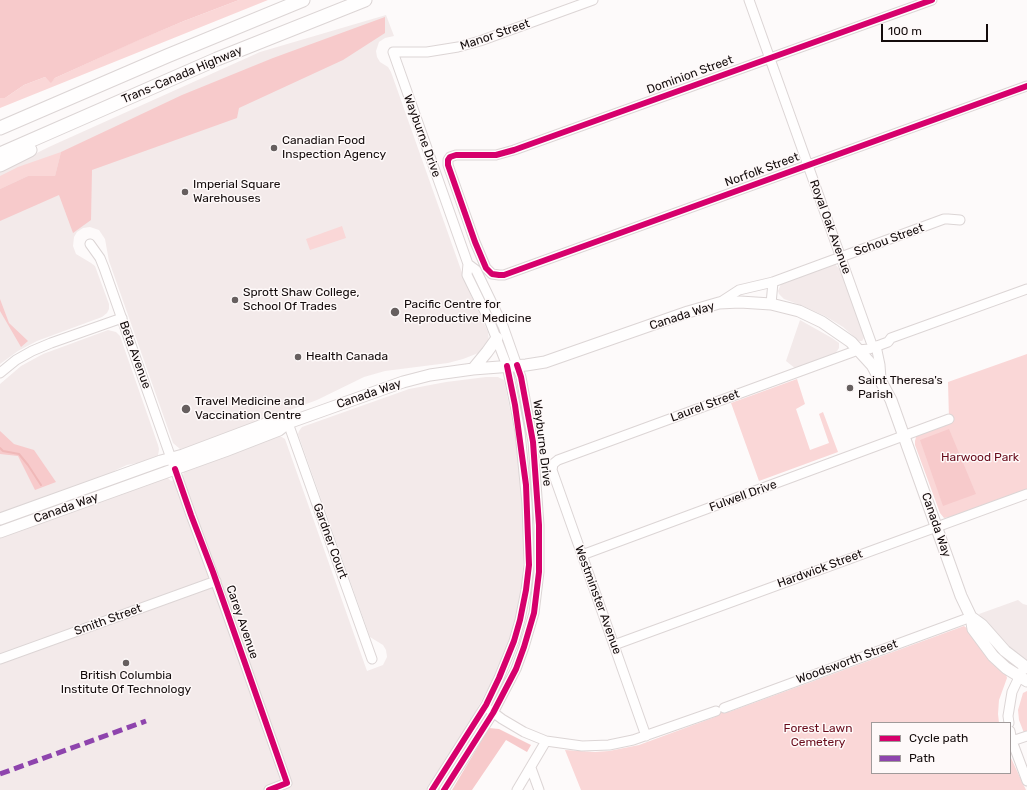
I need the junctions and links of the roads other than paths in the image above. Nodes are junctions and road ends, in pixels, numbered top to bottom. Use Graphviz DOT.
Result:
graph roads {
  1 [pos="303,0"];
  2 [pos="365,0"];
  3 [pos="593,0"];
  4 [pos="749,0"];
  5 [pos="932,0"];
  6 [pos="393,52"];
  7 [pos="770,58"];
  8 [pos="1027,86"];
  9 [pos="105,109"];
  10 [pos="0,128"];
  11 [pos="0,154"];
  12 [pos="0,165"];
  13 [pos="808,165"];
  14 [pos="960,220"];
  15 [pos="90,244"];
  16 [pos="840,257"];
  17 [pos="468,264"];
  18 [pos="504,275"];
  19 [pos="773,282"];
  20 [pos="1027,289"];
  21 [pos="720,304"];
  22 [pos="771,304"];
  23 [pos="122,318"];
  24 [pos="497,338"];
  25 [pos="874,344"];
  26 [pos="858,350"];
  27 [pos="512,366"];
  28 [pos="473,369"];
  29 [pos="0,373"];
  30 [pos="881,379"];
  31 [pos="949,419"];
  32 [pos="288,423"];
  33 [pos="904,436"];
  34 [pos="171,458"];
  35 [pos="553,464"];
  36 [pos="175,469"];
  37 [pos="1027,494"];
  38 [pos="0,519"];
  39 [pos="937,527"];
  40 [pos="0,532"];
  41 [pos="582,555"];
  42 [pos="216,582"];
  43 [pos="526,590"];
  44 [pos="537,593"];
  45 [pos="971,617"];
  46 [pos="614,645"];
  47 [pos="0,659"];
  48 [pos="372,659"];
  49 [pos="1024,673"];
  50 [pos="486,705"];
  51 [pos="493,713"];
  52 [pos="1009,722"];
  53 [pos="646,736"];
  54 [pos="1011,736"];
  55 [pos="1027,736"];
  56 [pos="546,741"];
  57 [pos="1012,741"];
  58 [pos="531,768"];
  59 [pos="1027,781"];
  60 [pos="269,790"];
  61 [pos="432,790"];
  62 [pos="444,790"];
  63 [pos="517,790"];
  64 [pos="539,790"];
  1 -- 10 [label="highway, Trans-Canada Highway"];
  2 -- 9 [label="highway, Trans-Canada Highway"];
  3 -- 6 [label="street, Manor Street"];
  4 -- 7 [label="street, Royal Oak Avenue"];
  5 -- 7 [label="street, Dominion Street"];
  6 -- 17 [label="street, Wayburne Drive"];
  7 -- 13 [label="street, Royal Oak Avenue"];
  7 -- 18 [label="street, Dominion Street"];
  8 -- 13 [label="street, Norfolk Street"];
  9 -- 11 [label="highway, Trans-Canada Highway"];
  9 -- 12 [label="highway"];
  13 -- 16 [label="street, Royal Oak Avenue"];
  13 -- 18 [label="street, Norfolk Street"];
  14 -- 16 [label="street, Schou Street"];
  15 -- 23 [label="street, Beta Avenue"];
  16 -- 19 [label="street, Schou Street"];
  16 -- 25 [label="street, Royal Oak Avenue"];
  17 -- 24 [label="street, Wayburne Drive"];
  17 -- 27 [label="street, Wayburne Drive"];
  19 -- 21 [label="street, Schou Street"];
  19 -- 22 [label="street"];
  20 -- 25 [label="street, Laurel Street"];
  21 -- 22 [label="main road, Canada Way"];
  21 -- 27 [label="main road, Canada Way"];
  22 -- 26 [label="main road, Canada Way"];
  23 -- 29 [label="street"];
  23 -- 34 [label="street, Beta Avenue"];
  24 -- 27 [label="street, Wayburne Drive"];
  24 -- 28 [label="main road"];
  25 -- 26 [label="street, Laurel Street"];
  25 -- 30 [label="street, Royal Oak Avenue"];
  26 -- 30 [label="main road, Canada Way"];
  26 -- 35 [label="street, Laurel Street"];
  27 -- 28 [label="main road, Canada Way"];
  27 -- 43 [label="street, Wayburne Drive"];
  27 -- 44 [label="street, Wayburne Drive"];
  28 -- 32 [label="main road, Canada Way"];
  30 -- 33 [label="main road, Canada Way"];
  31 -- 33 [label="street, Fulwell Drive"];
  32 -- 34 [label="main road, Canada Way"];
  32 -- 36 [label="main road, Canada Way"];
  32 -- 48 [label="street, Gardner Court"];
  33 -- 39 [label="main road, Canada Way"];
  33 -- 41 [label="street, Fulwell Drive"];
  34 -- 36 [label="street, Beta Avenue"];
  34 -- 38 [label="main road, Canada Way"];
  35 -- 41 [label="street, Westminster Avenue"];
  36 -- 40 [label="main road, Canada Way"];
  36 -- 42 [label="street, Carey Avenue"];
  37 -- 39 [label="street, Hardwick Street"];
  39 -- 45 [label="main road, Canada Way"];
  39 -- 46 [label="street, Hardwick Street"];
  41 -- 46 [label="street, Westminster Avenue"];
  42 -- 47 [label="street, Smith Street"];
  42 -- 60 [label="street, Carey Avenue"];
  43 -- 44 [label="street"];
  43 -- 50 [label="street, Wayburne Drive"];
  44 -- 51 [label="street, Wayburne Drive"];
  45 -- 49 [label="main road, Canada Way"];
  45 -- 53 [label="street, Woodsworth Street"];
  46 -- 53 [label="street, Westminster Avenue"];
  49 -- 52 [label="street"];
  50 -- 51 [label="street, Woodsworth Street"];
  50 -- 61 [label="street, Wayburne Drive"];
  51 -- 56 [label="street, Woodsworth Street"];
  51 -- 62 [label="street, Wayburne Drive"];
  53 -- 56 [label="street, Woodsworth Street"];
  54 -- 57 [label="street"];
  55 -- 57 [label="street"];
  56 -- 58 [label="street"];
  57 -- 59 [label="street"];
  58 -- 63 [label="street"];
  58 -- 64 [label="street"];
}
